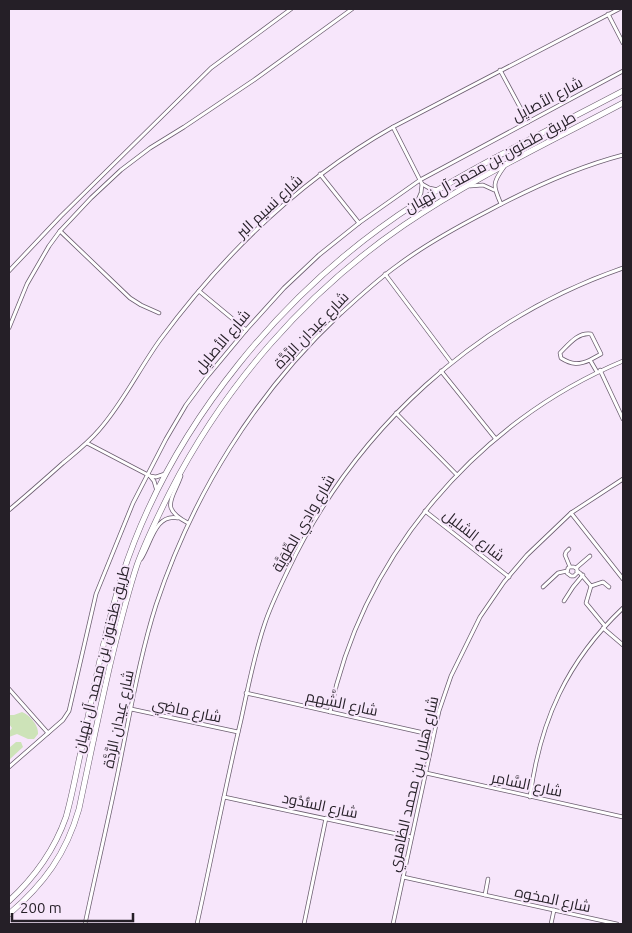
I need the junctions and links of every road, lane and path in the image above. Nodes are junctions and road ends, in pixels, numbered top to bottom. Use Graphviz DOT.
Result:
graph roads {
  1 [pos="291,9"];
  2 [pos="352,9"];
  3 [pos="619,9"];
  4 [pos="608,14"];
  5 [pos="623,43"];
  6 [pos="500,70"];
  7 [pos="623,71"];
  8 [pos="623,91"];
  9 [pos="623,103"];
  10 [pos="528,122"];
  11 [pos="393,127"];
  12 [pos="623,155"];
  13 [pos="504,166"];
  14 [pos="320,174"];
  15 [pos="421,182"];
  16 [pos="466,187"];
  17 [pos="438,190"];
  18 [pos="495,191"];
  19 [pos="417,203"];
  20 [pos="502,204"];
  21 [pos="360,223"];
  22 [pos="60,231"];
  23 [pos="623,268"];
  24 [pos="9,271"];
  25 [pos="385,274"];
  26 [pos="199,291"];
  27 [pos="159,313"];
  28 [pos="9,328"];
  29 [pos="246,330"];
  30 [pos="590,360"];
  31 [pos="623,361"];
  32 [pos="451,362"];
  33 [pos="441,371"];
  34 [pos="599,371"];
  35 [pos="396,413"];
  36 [pos="623,419"];
  37 [pos="495,438"];
  38 [pos="87,443"];
  39 [pos="182,468"];
  40 [pos="168,472"];
  41 [pos="149,475"];
  42 [pos="456,475"];
  43 [pos="623,479"];
  44 [pos="156,492"];
  45 [pos="9,510"];
  46 [pos="425,511"];
  47 [pos="572,513"];
  48 [pos="178,518"];
  49 [pos="188,523"];
  50 [pos="569,549"];
  51 [pos="590,556"];
  52 [pos="138,563"];
  53 [pos="570,567"];
  54 [pos="576,569"];
  55 [pos="567,571"];
  56 [pos="583,576"];
  57 [pos="509,577"];
  58 [pos="623,579"];
  59 [pos="591,586"];
  60 [pos="609,586"];
  61 [pos="544,587"];
  62 [pos="564,600"];
  63 [pos="623,608"];
  64 [pos="604,627"];
  65 [pos="623,646"];
  66 [pos="9,689"];
  67 [pos="246,693"];
  68 [pos="131,709"];
  69 [pos="330,712"];
  70 [pos="238,732"];
  71 [pos="48,733"];
  72 [pos="434,735"];
  73 [pos="9,767"];
  74 [pos="426,773"];
  75 [pos="224,797"];
  76 [pos="530,797"];
  77 [pos="623,817"];
  78 [pos="326,818"];
  79 [pos="411,837"];
  80 [pos="404,877"];
  81 [pos="488,879"];
  82 [pos="485,895"];
  83 [pos="9,901"];
  84 [pos="554,910"];
  85 [pos="9,914"];
  86 [pos="85,924"];
  87 [pos="197,924"];
  88 [pos="304,924"];
  89 [pos="393,924"];
  90 [pos="551,924"];
  91 [pos="617,924"];
  1 -- 24 [label="street"];
  2 -- 22 [label="street"];
  3 -- 4 [label="street, شارع نسيم البر"];
  4 -- 5 [label="street"];
  4 -- 6 [label="street, شارع نسيم البر"];
  6 -- 10 [label="street"];
  6 -- 11 [label="street, شارع نسيم البر"];
  7 -- 10 [label="street, شارع الأصايِل"];
  8 -- 17 [label="main road, طريق طحنون بن محمد آل نهيان"];
  9 -- 13 [label="main road, طريق طحنون بن محمد آل نهيان"];
  10 -- 15 [label="street, شارع الأصايِل"];
  11 -- 14 [label="street, شارع نسيم البر"];
  11 -- 15 [label="street"];
  12 -- 20 [label="street, شارع عِيدان الرَّدَّة"];
  13 -- 16 [label="main road, طريق طحنون بن محمد آل نهيان"];
  13 -- 18 [label="street"];
  14 -- 21 [label="street"];
  14 -- 26 [label="street, شارع نسيم البر"];
  15 -- 17 [label="street"];
  15 -- 19 [label="street"];
  15 -- 21 [label="street, شارع الأصايِل"];
  16 -- 18 [label="street"];
  16 -- 39 [label="main road, طريق طحنون بن محمد آل نهيان"];
  17 -- 19 [label="main road, طريق طحنون بن محمد آل نهيان"];
  18 -- 20 [label="street"];
  19 -- 40 [label="main road, طريق طحنون بن محمد آل نهيان"];
  20 -- 25 [label="street, شارع عِيدان الرَّدَّة"];
  21 -- 29 [label="street, شارع الأصايِل"];
  22 -- 27 [label="street"];
  22 -- 28 [label="street"];
  23 -- 32 [label="street, شارع وادِي الطِّوَيَّة"];
  25 -- 32 [label="street"];
  25 -- 49 [label="street, شارع عِيدان الرَّدَّة"];
  26 -- 29 [label="street"];
  26 -- 38 [label="street, شارع نسيم البر"];
  29 -- 41 [label="street, شارع الأصايِل"];
  30 -- 30 [label="street"];
  30 -- 34 [label="street"];
  31 -- 34 [label="street"];
  32 -- 33 [label="street, شارع وادِي الطِّوَيَّة"];
  33 -- 35 [label="street, شارع وادِي الطِّوَيَّة"];
  33 -- 37 [label="street"];
  34 -- 36 [label="street"];
  34 -- 37 [label="street"];
  35 -- 42 [label="street"];
  35 -- 67 [label="street, شارع وادِي الطِّوَيَّة"];
  37 -- 42 [label="street"];
  38 -- 41 [label="street"];
  38 -- 45 [label="street, شارع نسيم البر"];
  39 -- 48 [label="street"];
  39 -- 52 [label="main road, طريق طحنون بن محمد آل نهيان"];
  40 -- 41 [label="street"];
  40 -- 44 [label="main road, طريق طحنون بن محمد آل نهيان"];
  41 -- 44 [label="street"];
  41 -- 71 [label="street, شارع الأصايِل"];
  42 -- 46 [label="street"];
  43 -- 47 [label="street, شارع هلال بن محمد الظاهري"];
  44 -- 83 [label="main road, طريق طحنون بن محمد آل نهيان"];
  46 -- 57 [label="street, شارع الشليل"];
  46 -- 69 [label="street"];
  47 -- 57 [label="street, شارع هلال بن محمد الظاهري"];
  47 -- 58 [label="street"];
  48 -- 49 [label="street"];
  48 -- 52 [label="street"];
  49 -- 68 [label="street, شارع عِيدان الرَّدَّة"];
  50 -- 53 [label="street"];
  51 -- 54 [label="street"];
  52 -- 85 [label="main road, طريق طحنون بن محمد آل نهيان"];
  53 -- 54 [label="street"];
  53 -- 55 [label="street"];
  54 -- 55 [label="street"];
  54 -- 56 [label="street"];
  55 -- 61 [label="street"];
  56 -- 59 [label="street"];
  56 -- 62 [label="street"];
  57 -- 72 [label="street, شارع هلال بن محمد الظاهري"];
  59 -- 60 [label="street"];
  59 -- 64 [label="street"];
  63 -- 64 [label="street"];
  64 -- 65 [label="street"];
  64 -- 76 [label="street"];
  66 -- 71 [label="street"];
  67 -- 69 [label="street, شارع الشَّهم"];
  67 -- 70 [label="street, شارع وادِي الطِّوَيَّة"];
  68 -- 70 [label="street, شارع ماضِي"];
  68 -- 86 [label="street, شارع عِيدان الرَّدَّة"];
  69 -- 72 [label="street, شارع الشَّهم"];
  70 -- 75 [label="street, شارع وادِي الطِّوَيَّة"];
  71 -- 73 [label="street, شارع الأصايِل"];
  72 -- 74 [label="street, شارع هلال بن محمد الظاهري"];
  74 -- 76 [label="street, شارع السَّامِر"];
  74 -- 79 [label="street, شارع هلال بن محمد الظاهري"];
  75 -- 78 [label="street, شارع السُّدُود"];
  75 -- 87 [label="street, شارع وادِي الطِّوَيَّة"];
  76 -- 77 [label="street, شارع السَّامِر"];
  78 -- 79 [label="street, شارع السُّدُود"];
  78 -- 88 [label="street"];
  79 -- 80 [label="street, شارع هلال بن محمد الظاهري"];
  80 -- 82 [label="street, شارع المخوه"];
  80 -- 89 [label="street, شارع هلال بن محمد الظاهري"];
  81 -- 82 [label="street"];
  82 -- 84 [label="street, شارع المخوه"];
  84 -- 90 [label="street"];
  84 -- 91 [label="street, شارع المخوه"];
}
